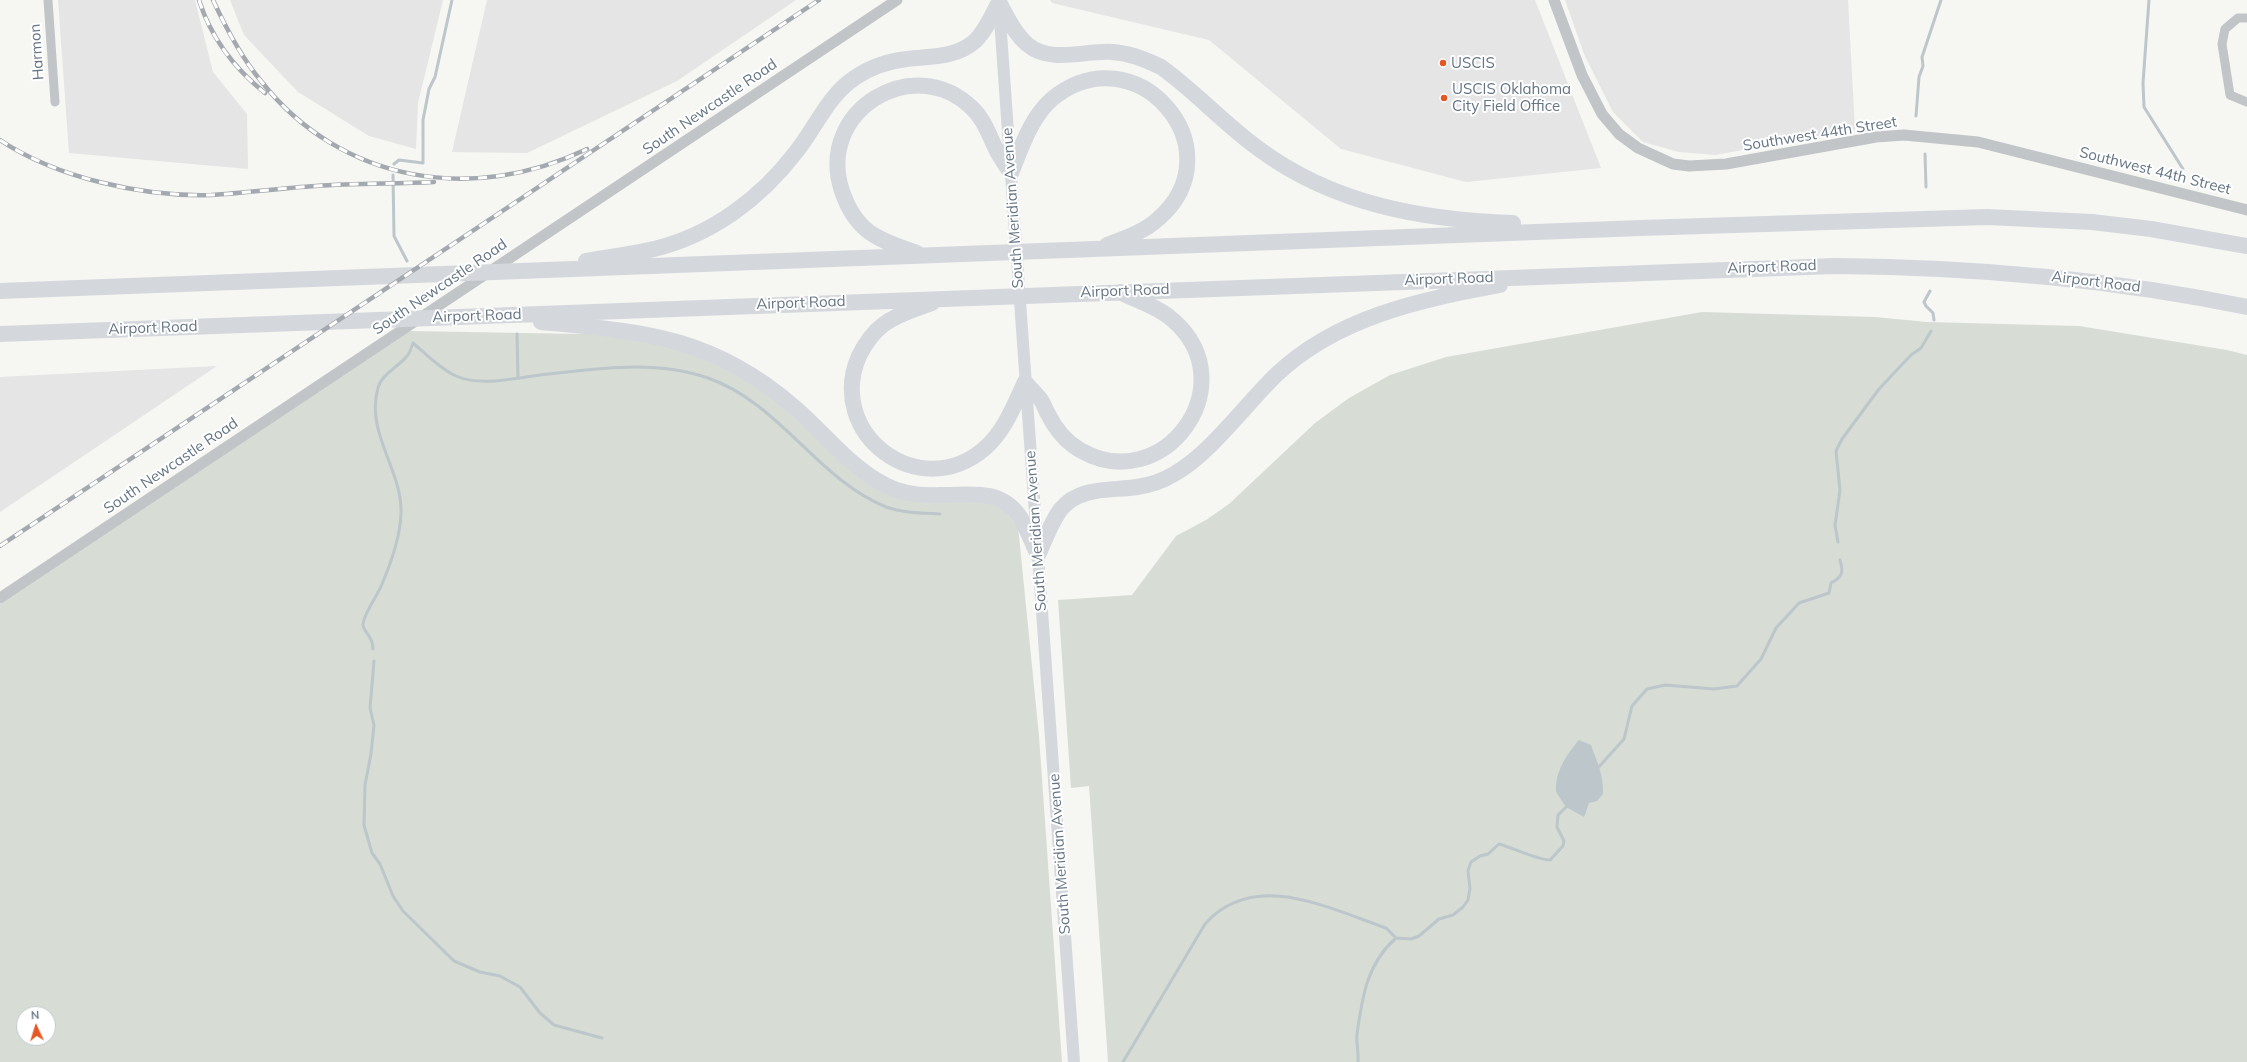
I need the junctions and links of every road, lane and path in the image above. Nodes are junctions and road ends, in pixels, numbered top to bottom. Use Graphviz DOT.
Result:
graph roads {
  1 [pos="48,0"];
  2 [pos="897,0"];
  3 [pos="1554,0"];
  4 [pos="999,1"];
  5 [pos="2243,18"];
  6 [pos="55,102"];
  7 [pos="2247,102"];
  8 [pos="1011,172"];
  9 [pos="2247,210"];
  10 [pos="1640,228"];
  11 [pos="2247,246"];
  12 [pos="1094,250"];
  13 [pos="925,256"];
  14 [pos="560,268"];
  15 [pos="1552,275"];
  16 [pos="0,291"];
  17 [pos="1118,291"];
  18 [pos="947,298"];
  19 [pos="2247,307"];
  20 [pos="482,316"];
  21 [pos="0,334"];
  22 [pos="1025,382"];
  23 [pos="1038,555"];
  24 [pos="0,598"];
  25 [pos="1074,1062"];
  1 -- 6 [label="street, Harmon"];
  2 -- 24 [label="street, South Newcastle Road"];
  3 -- 9 [label="street, Southwest 44th Street"];
  4 -- 8 [label="main road, South Meridian Avenue"];
  4 -- 10 [label="highway"];
  4 -- 14 [label="highway"];
  5 -- 7 [label="street"];
  8 -- 12 [label="highway"];
  8 -- 13 [label="highway"];
  8 -- 22 [label="main road, South Meridian Avenue"];
  10 -- 11 [label="highway"];
  10 -- 12 [label="highway"];
  12 -- 13 [label="highway"];
  13 -- 14 [label="highway"];
  14 -- 16 [label="highway"];
  15 -- 17 [label="highway, Airport Road"];
  15 -- 19 [label="highway, Airport Road"];
  15 -- 23 [label="highway"];
  17 -- 18 [label="highway, Airport Road"];
  17 -- 22 [label="highway"];
  18 -- 20 [label="highway, Airport Road"];
  18 -- 22 [label="highway"];
  20 -- 21 [label="highway, Airport Road"];
  20 -- 23 [label="highway"];
  22 -- 23 [label="main road, South Meridian Avenue"];
  23 -- 25 [label="main road, South Meridian Avenue"];
}
